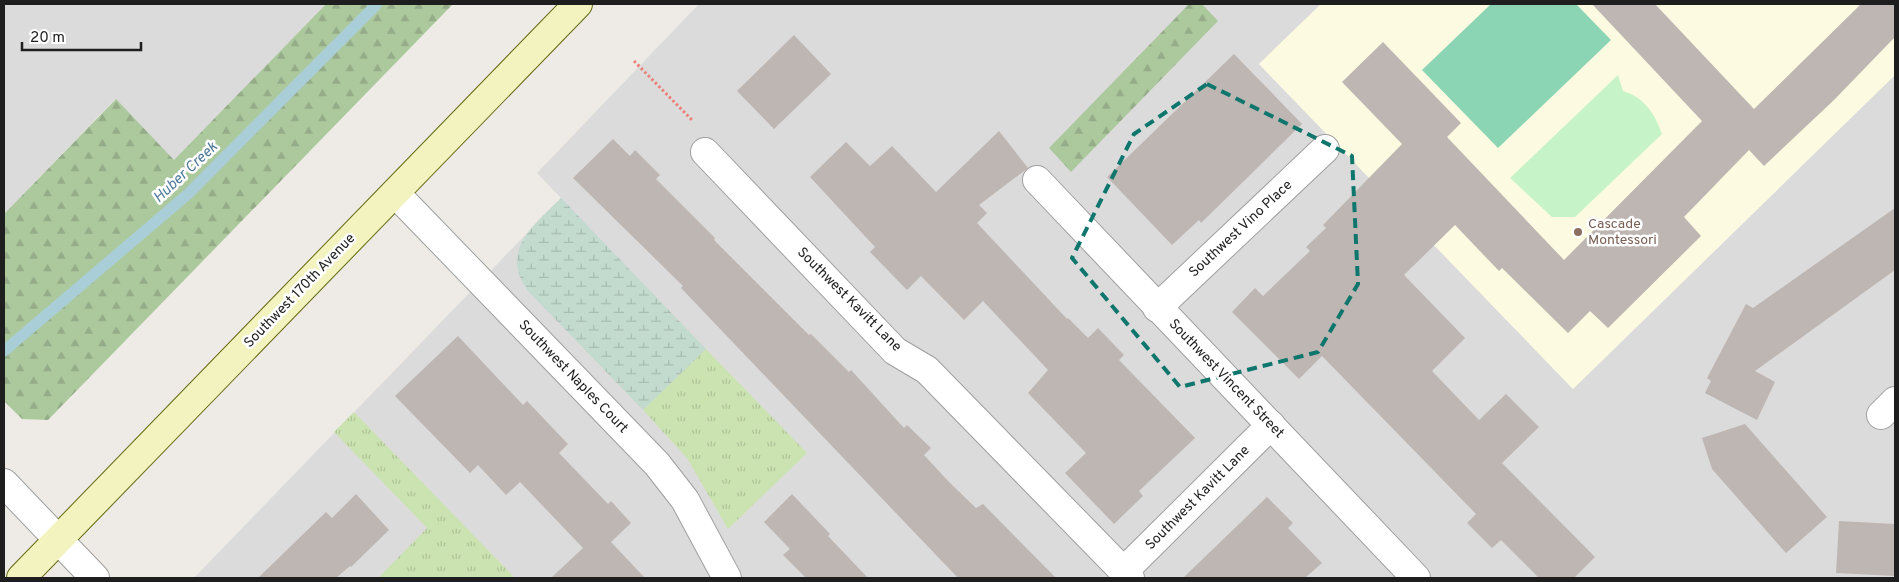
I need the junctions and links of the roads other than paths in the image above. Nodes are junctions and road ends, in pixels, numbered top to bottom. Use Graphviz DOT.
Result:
graph roads {
  1 [pos="578,4"];
  2 [pos="1325,149"];
  3 [pos="705,152"];
  4 [pos="1037,180"];
  5 [pos="395,193"];
  6 [pos="1157,308"];
  7 [pos="1272,426"];
  8 [pos="4,483"];
  9 [pos="58,540"];
  10 [pos="1127,575"];
  11 [pos="21,578"];
  12 [pos="95,578"];
  13 [pos="727,578"];
  14 [pos="1416,578"];
  1 -- 5 [label="main road, Southwest 170th Avenue"];
  2 -- 6 [label="street, Southwest Vino Place"];
  3 -- 10 [label="street, Southwest Kavitt Lane"];
  4 -- 6 [label="street, Southwest Vincent Street"];
  5 -- 9 [label="main road, Southwest 170th Avenue"];
  5 -- 13 [label="street, Southwest Naples Court"];
  6 -- 7 [label="street, Southwest Vincent Street"];
  7 -- 10 [label="street, Southwest Kavitt Lane"];
  7 -- 14 [label="street, Southwest Vincent Street"];
  8 -- 9 [label="street"];
  9 -- 11 [label="main road, Southwest 170th Avenue"];
  9 -- 12 [label="street"];
}
